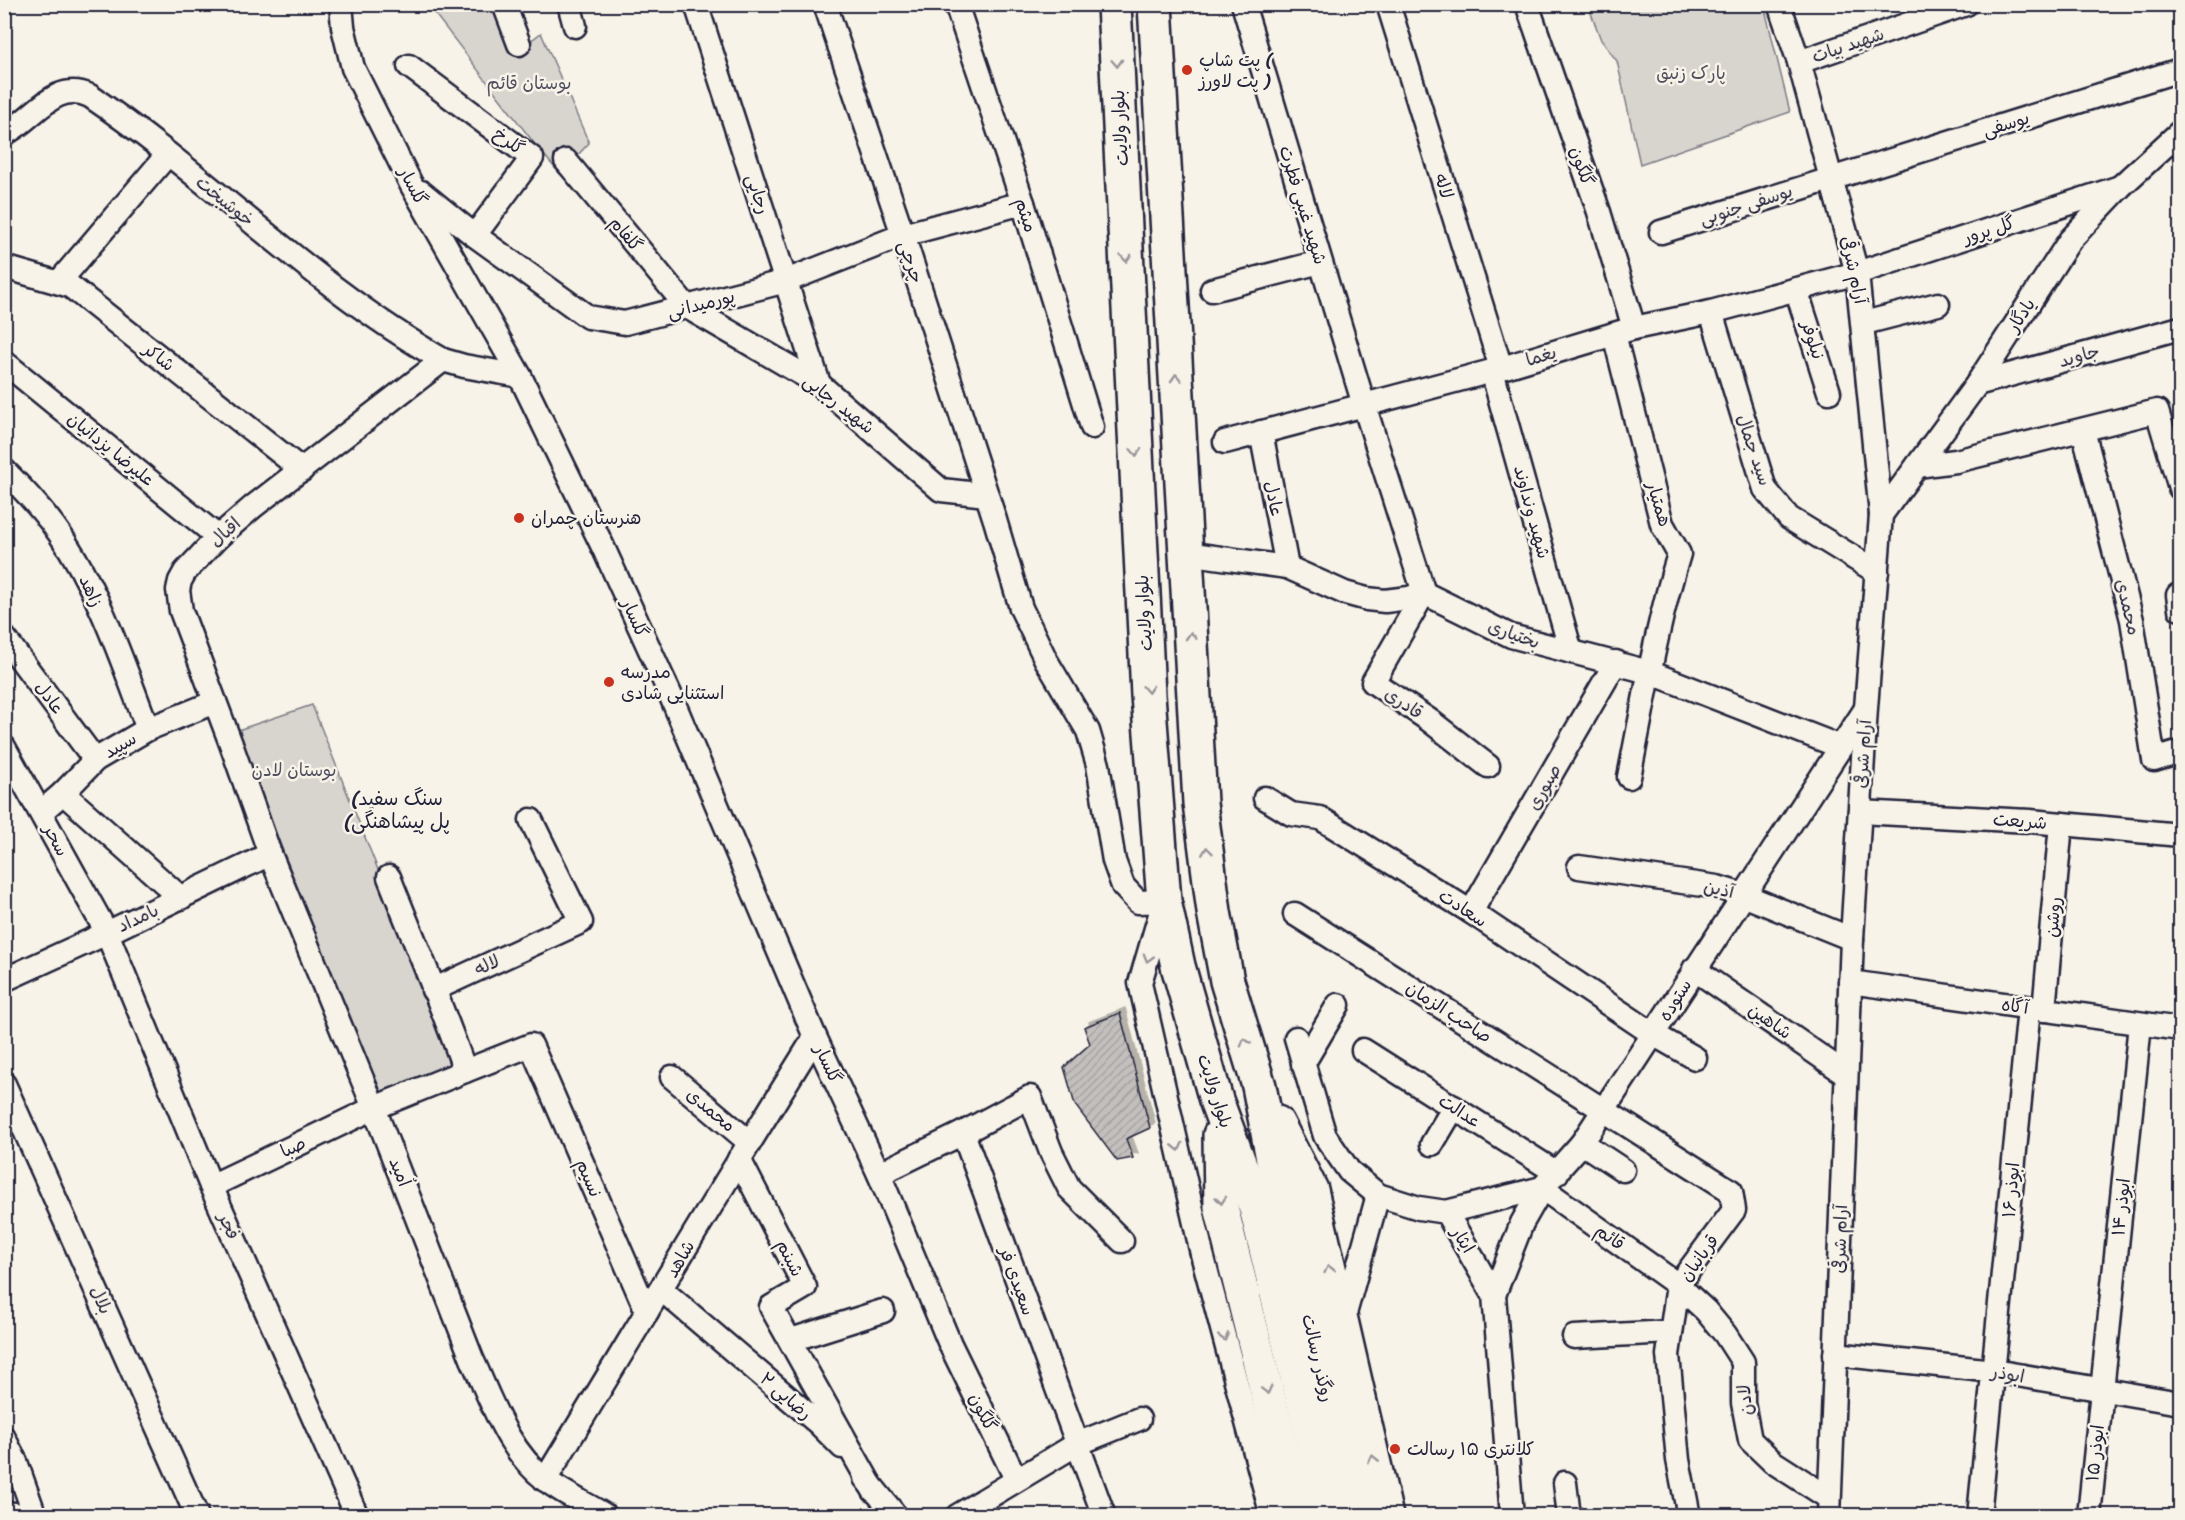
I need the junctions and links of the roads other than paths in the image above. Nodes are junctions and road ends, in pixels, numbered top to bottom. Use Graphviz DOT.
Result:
graph roads {
  1 [pos="341,4"];
  2 [pos="504,4"];
  3 [pos="568,4"];
  4 [pos="696,4"];
  5 [pos="825,4"];
  6 [pos="956,4"];
  7 [pos="1114,4"];
  8 [pos="1155,4"];
  9 [pos="1243,4"];
  10 [pos="1388,4"];
  11 [pos="1527,4"];
  12 [pos="1779,4"];
  13 [pos="1966,4"];
  14 [pos="575,26"];
  15 [pos="519,44"];
  16 [pos="1799,62"];
  17 [pos="409,66"];
  18 [pos="2181,70"];
  19 [pos="2181,132"];
  20 [pos="4,134"];
  21 [pos="168,154"];
  22 [pos="566,161"];
  23 [pos="1831,178"];
  24 [pos="411,184"];
  25 [pos="2120,187"];
  26 [pos="1023,203"];
  27 [pos="1661,232"];
  28 [pos="903,235"];
  29 [pos="475,236"];
  30 [pos="1320,262"];
  31 [pos="4,267"];
  32 [pos="1857,273"];
  33 [pos="786,281"];
  34 [pos="59,282"];
  35 [pos="1796,289"];
  36 [pos="1212,290"];
  37 [pos="1938,304"];
  38 [pos="687,307"];
  39 [pos="1710,312"];
  40 [pos="1864,323"];
  41 [pos="2181,328"];
  42 [pos="1624,331"];
  43 [pos="443,360"];
  44 [pos="4,362"];
  45 [pos="1497,370"];
  46 [pos="520,376"];
  47 [pos="819,384"];
  48 [pos="1977,384"];
  49 [pos="1829,392"];
  50 [pos="1364,405"];
  51 [pos="1092,427"];
  52 [pos="2083,430"];
  53 [pos="1261,432"];
  54 [pos="1225,442"];
  55 [pos="1917,466"];
  56 [pos="4,470"];
  57 [pos="302,470"];
  58 [pos="2181,488"];
  59 [pos="987,495"];
  60 [pos="1881,515"];
  61 [pos="218,537"];
  62 [pos="1186,553"];
  63 [pos="1287,567"];
  64 [pos="1877,572"];
  65 [pos="1424,592"];
  66 [pos="4,637"];
  67 [pos="1571,652"];
  68 [pos="1617,662"];
  69 [pos="1649,672"];
  70 [pos="215,702"];
  71 [pos="1866,708"];
  72 [pos="148,729"];
  73 [pos="4,747"];
  74 [pos="1841,747"];
  75 [pos="2181,753"];
  76 [pos="94,760"];
  77 [pos="1488,766"];
  78 [pos="1629,777"];
  79 [pos="63,793"];
  80 [pos="1265,798"];
  81 [pos="41,812"];
  82 [pos="1860,812"];
  83 [pos="531,820"];
  84 [pos="2061,824"];
  85 [pos="2181,835"];
  86 [pos="270,854"];
  87 [pos="1579,867"];
  88 [pos="389,877"];
  89 [pos="1743,895"];
  90 [pos="181,898"];
  91 [pos="1164,901"];
  92 [pos="1471,912"];
  93 [pos="1295,914"];
  94 [pos="107,933"];
  95 [pos="1852,939"];
  96 [pos="1694,969"];
  97 [pos="4,980"];
  98 [pos="1850,982"];
  99 [pos="433,990"];
  100 [pos="1338,1005"];
  101 [pos="2036,1009"];
  102 [pos="2140,1023"];
  103 [pos="2181,1029"];
  104 [pos="1653,1034"];
  105 [pos="815,1037"];
  106 [pos="1296,1038"];
  107 [pos="1363,1050"];
  108 [pos="1695,1058"];
  109 [pos="1303,1064"];
  110 [pos="465,1071"];
  111 [pos="1846,1074"];
  112 [pos="672,1077"];
  113 [pos="4,1084"];
  114 [pos="1259,1086"];
  115 [pos="1216,1100"];
  116 [pos="1454,1107"];
  117 [pos="374,1108"];
  118 [pos="1603,1111"];
  119 [pos="963,1133"];
  120 [pos="1582,1143"];
  121 [pos="1432,1144"];
  122 [pos="744,1151"];
  123 [pos="1623,1170"];
  124 [pos="879,1174"];
  125 [pos="1549,1181"];
  126 [pos="211,1186"];
  127 [pos="1378,1195"];
  128 [pos="1268,1204"];
  129 [pos="1446,1212"];
  130 [pos="1122,1240"];
  131 [pos="1678,1285"];
  132 [pos="662,1290"];
  133 [pos="1494,1295"];
  134 [pos="883,1311"];
  135 [pos="647,1312"];
  136 [pos="1342,1325"];
  137 [pos="1671,1332"];
  138 [pos="1574,1337"];
  139 [pos="791,1340"];
  140 [pos="950,1344"];
  141 [pos="1835,1354"];
  142 [pos="1994,1371"];
  143 [pos="2102,1391"];
  144 [pos="2181,1403"];
  145 [pos="1139,1419"];
  146 [pos="4,1438"];
  147 [pos="1077,1444"];
  148 [pos="1016,1479"];
  149 [pos="545,1480"];
  150 [pos="1565,1483"];
  151 [pos="874,1491"];
  152 [pos="1829,1507"];
  153 [pos="4,1514"];
  154 [pos="35,1515"];
  155 [pos="197,1515"];
  156 [pos="357,1515"];
  157 [pos="606,1515"];
  158 [pos="896,1515"];
  159 [pos="957,1515"];
  160 [pos="1104,1515"];
  161 [pos="1272,1515"];
  162 [pos="1298,1515"];
  163 [pos="1331,1515"];
  164 [pos="1356,1515"];
  165 [pos="1386,1515"];
  166 [pos="1512,1515"];
  167 [pos="1569,1515"];
  168 [pos="1689,1515"];
  169 [pos="1979,1515"];
  170 [pos="2089,1515"];
  1 -- 24 [label="street, گلسار"];
  2 -- 15 [label="street"];
  3 -- 14 [label="street"];
  4 -- 33 [label="street, رجایی"];
  5 -- 28 [label="street, چرچی"];
  6 -- 26 [label="street, میثم"];
  7 -- 91 [label="highway, بلوار ولایت, one-way"];
  62 -- 8 [label="highway, one-way"];
  9 -- 30 [label="street, شهید غیبی فطرت"];
  10 -- 45 [label="street, لاله"];
  11 -- 42 [label="street, گلگون"];
  12 -- 16 [label="street, آرام شرقی"];
  13 -- 16 [label="street, شهید بیات"];
  16 -- 23 [label="street, آرام شرقی"];
  17 -- 29 [label="street, گلرخ"];
  18 -- 23 [label="street, یوسفی"];
  19 -- 25 [label="street, یادگار"];
  20 -- 21 [label="street, خوشبخت"];
  21 -- 34 [label="street"];
  21 -- 43 [label="street, خوشبخت"];
  22 -- 38 [label="street, گلفام"];
  23 -- 27 [label="street, یوسفی جنوبی"];
  23 -- 32 [label="street, آرام شرقی"];
  24 -- 29 [label="street, پورمیدانی"];
  24 -- 46 [label="street, گلسار"];
  25 -- 32 [label="street, گل پرور"];
  25 -- 48 [label="street, یادگار"];
  26 -- 28 [label="street, پورمیدانی"];
  26 -- 51 [label="street, میثم"];
  28 -- 33 [label="street, پورمیدانی"];
  28 -- 59 [label="street, چرچی"];
  29 -- 38 [label="street, پورمیدانی"];
  30 -- 36 [label="street"];
  30 -- 50 [label="street, شهید غیبی فطرت"];
  31 -- 34 [label="street, شاکر"];
  32 -- 35 [label="street, یغما"];
  32 -- 40 [label="street, آرام شرقی"];
  33 -- 38 [label="street, پورمیدانی"];
  33 -- 47 [label="street, رجایی"];
  34 -- 57 [label="street, شاکر"];
  35 -- 39 [label="street, یغما"];
  35 -- 49 [label="street, نیلوفر"];
  37 -- 40 [label="street"];
  38 -- 47 [label="street, شهید رجایی"];
  39 -- 42 [label="street, یغما"];
  39 -- 64 [label="street, سید جمال"];
  40 -- 60 [label="street, آرام شرقی"];
  41 -- 48 [label="street, جاوید"];
  42 -- 45 [label="street, یغما"];
  42 -- 69 [label="street, همتیار"];
  43 -- 46 [label="street"];
  43 -- 57 [label="street, اقبال"];
  44 -- 61 [label="street, علیرضا یزدانیان"];
  45 -- 50 [label="street, یغما"];
  45 -- 67 [label="street, شهید ونداوند"];
  46 -- 105 [label="street, گلسار"];
  47 -- 59 [label="street, شهید رجایی"];
  48 -- 55 [label="street, یادگار"];
  50 -- 53 [label="street, یغما"];
  50 -- 65 [label="street, شهید غیبی فطرت"];
  52 -- 55 [label="street"];
  52 -- 58 [label="street"];
  52 -- 75 [label="street, محمدی"];
  53 -- 54 [label="street, یغما"];
  53 -- 63 [label="street, عادل"];
  55 -- 60 [label="street, یادگار"];
  56 -- 72 [label="street, زاهد"];
  57 -- 61 [label="street, اقبال"];
  59 -- 91 [label="street, چرچی"];
  60 -- 64 [label="street, آرام شرقی"];
  61 -- 70 [label="street, اقبال"];
  62 -- 63 [label="street"];
  114 -- 62 [label="highway, one-way"];
  63 -- 65 [label="street"];
  64 -- 71 [label="street, آرام شرقی"];
  65 -- 67 [label="street, بختیاری"];
  65 -- 77 [label="street, قادری"];
  66 -- 76 [label="street, عادل"];
  67 -- 68 [label="street, بختیاری"];
  68 -- 69 [label="street, بختیاری"];
  68 -- 92 [label="street, صبوری"];
  69 -- 74 [label="street, بختیاری"];
  69 -- 78 [label="street"];
  70 -- 72 [label="street, سپید"];
  70 -- 86 [label="street, اقبال"];
  71 -- 74 [label="street, ستوده"];
  71 -- 82 [label="street, آرام شرقی"];
  72 -- 76 [label="street, سپید"];
  73 -- 81 [label="street, سحر"];
  74 -- 89 [label="street, ستوده"];
  76 -- 79 [label="street, سپید"];
  79 -- 81 [label="street, سپید"];
  79 -- 90 [label="street"];
  80 -- 92 [label="street, سعادت"];
  81 -- 94 [label="street, سحر"];
  82 -- 84 [label="street, شریعت"];
  82 -- 95 [label="street, آرام شرقی"];
  83 -- 99 [label="street, لاله"];
  84 -- 85 [label="street, شریعت"];
  84 -- 101 [label="street, روشن"];
  86 -- 90 [label="street, بامداد"];
  86 -- 117 [label="street, اُمید"];
  87 -- 89 [label="street, آذین"];
  88 -- 99 [label="street"];
  89 -- 95 [label="street, آذین"];
  89 -- 96 [label="street, ستوده"];
  90 -- 94 [label="street, بامداد"];
  91 -- 115 [label="highway, بلوار ولایت"];
  91 -- 161 [label="street, one-way"];
  92 -- 104 [label="street, سعادت"];
  93 -- 118 [label="street, صاحب الزمان"];
  94 -- 97 [label="street, بامداد"];
  94 -- 126 [label="street, فجر"];
  95 -- 98 [label="street, آرام شرقی"];
  96 -- 104 [label="street, ستوده"];
  96 -- 111 [label="street, شاهین"];
  98 -- 101 [label="street, آگاه"];
  98 -- 111 [label="street, آرام شرقی"];
  99 -- 110 [label="street"];
  100 -- 109 [label="street"];
  101 -- 102 [label="street, آگاه"];
  101 -- 142 [label="street, ابوذر ۱۶"];
  102 -- 103 [label="street, آگاه"];
  102 -- 143 [label="street, ابوذر ۱۴"];
  104 -- 108 [label="street, سعادت"];
  104 -- 118 [label="street, ستوده"];
  105 -- 122 [label="street, شاهد"];
  105 -- 124 [label="street, گلسار"];
  106 -- 109 [label="street, ایثار"];
  107 -- 116 [label="street, عدالت"];
  109 -- 127 [label="street, ایثار"];
  110 -- 117 [label="street, صبا"];
  110 -- 135 [label="street, نسیم"];
  111 -- 141 [label="street, آرام شرقی"];
  112 -- 122 [label="street, محمدی"];
  113 -- 155 [label="street, بلال"];
  114 -- 128 [label="highway"];
  136 -- 114 [label="highway, one-way"];
  115 -- 128 [label="highway, بلوار ولایت"];
  115 -- 162 [label="highway, one-way"];
  116 -- 121 [label="street"];
  116 -- 125 [label="street, عدالت"];
  117 -- 126 [label="street, صبا"];
  117 -- 149 [label="street, اُمید"];
  118 -- 120 [label="street, ستوده"];
  118 -- 131 [label="street, قربانیان"];
  119 -- 124 [label="street"];
  119 -- 130 [label="street"];
  119 -- 147 [label="street, سعیدی فر"];
  120 -- 123 [label="street"];
  120 -- 125 [label="street, ستوده"];
  122 -- 132 [label="street, شاهد"];
  122 -- 139 [label="street, شبنم"];
  124 -- 140 [label="street, گلسار"];
  125 -- 129 [label="street"];
  125 -- 131 [label="street, قائم"];
  125 -- 133 [label="street, ستوده"];
  126 -- 156 [label="street, فجر"];
  127 -- 129 [label="street, ایثار"];
  127 -- 136 [label="street"];
  128 -- 163 [label="highway, روگذر رسالت"];
  128 -- 164 [label="highway, روگذر رسالت"];
  129 -- 133 [label="street, ایثار"];
  131 -- 137 [label="street, قربانیان"];
  131 -- 152 [label="street, لادن"];
  132 -- 135 [label="street, شاهد"];
  132 -- 151 [label="street, رضایی ۲"];
  133 -- 166 [label="street, ایثار"];
  134 -- 139 [label="street"];
  135 -- 149 [label="street, شاهد"];
  165 -- 136 [label="highway, one-way"];
  137 -- 138 [label="street"];
  137 -- 168 [label="street, قربانیان"];
  139 -- 151 [label="street, شبنم"];
  140 -- 148 [label="street, گلگون"];
  141 -- 142 [label="street, ابوذر"];
  141 -- 152 [label="street, آرام شرقی"];
  142 -- 143 [label="street, ابوذر"];
  142 -- 169 [label="street"];
  143 -- 144 [label="street, ابوذر"];
  143 -- 170 [label="street, ابوذر ۱۵"];
  145 -- 147 [label="street"];
  146 -- 154 [label="street"];
  147 -- 148 [label="street"];
  147 -- 160 [label="street, سعیدی فر"];
  148 -- 159 [label="street"];
  149 -- 157 [label="street, اُمید"];
  150 -- 167 [label="street"];
  151 -- 158 [label="street, رضایی ۲"];
  153 -- 154 [label="street"];
}
